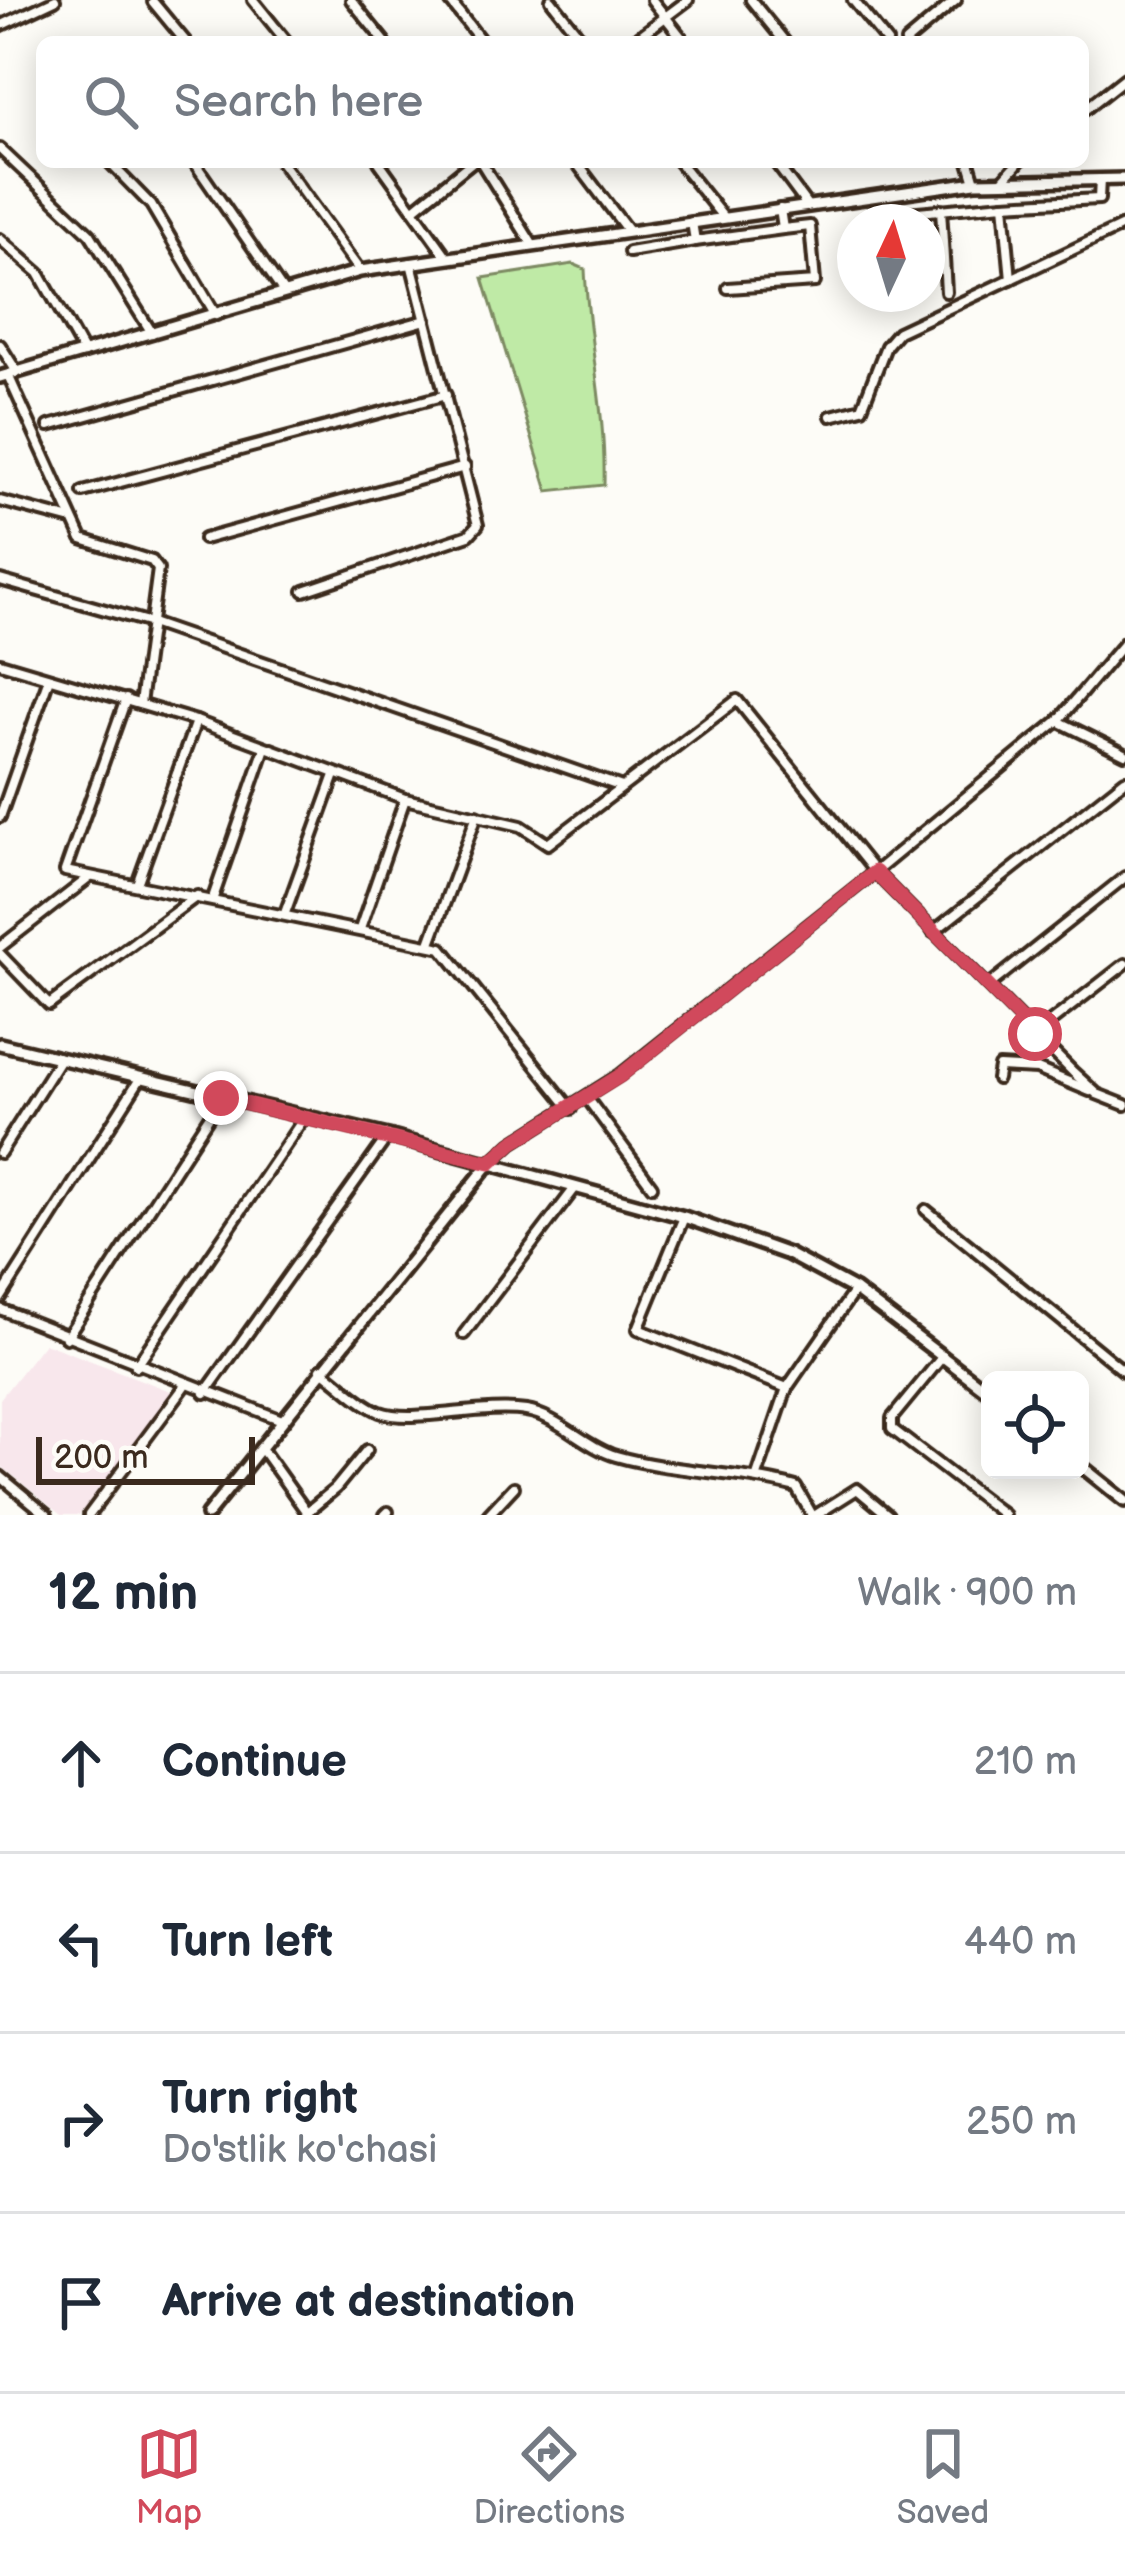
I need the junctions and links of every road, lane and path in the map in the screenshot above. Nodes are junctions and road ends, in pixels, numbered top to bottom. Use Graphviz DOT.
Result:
graph roads {
  1 [pos="55,0"];
  2 [pos="253,0"];
  3 [pos="351,0"];
  4 [pos="449,0"];
  5 [pos="550,0"];
  6 [pos="652,0"];
  7 [pos="688,0"];
  8 [pos="751,0"];
  9 [pos="853,0"];
  10 [pos="956,0"];
  11 [pos="153,2"];
  12 [pos="666,17"];
  13 [pos="0,26"];
  14 [pos="181,36"];
  15 [pos="282,36"];
  16 [pos="380,36"];
  17 [pos="477,36"];
  18 [pos="579,36"];
  19 [pos="640,36"];
  20 [pos="680,36"];
  21 [pos="779,36"];
  22 [pos="882,36"];
  23 [pos="913,36"];
  24 [pos="1125,78"];
  25 [pos="1089,106"];
  26 [pos="0,149"];
  27 [pos="116,168"];
  28 [pos="198,168"];
  29 [pos="285,168"];
  30 [pos="383,168"];
  31 [pos="469,168"];
  32 [pos="481,168"];
  33 [pos="580,168"];
  34 [pos="684,168"];
  35 [pos="779,168"];
  36 [pos="971,168"];
  37 [pos="1014,168"];
  38 [pos="1100,179"];
  39 [pos="1125,179"];
  40 [pos="1002,181"];
  41 [pos="975,182"];
  42 [pos="874,195"];
  43 [pos="1004,203"];
  44 [pos="875,204"];
  45 [pos="807,205"];
  46 [pos="414,209"];
  47 [pos="780,209"];
  48 [pos="945,209"];
  49 [pos="723,218"];
  50 [pos="692,222"];
  51 [pos="1125,225"];
  52 [pos="783,229"];
  53 [pos="628,232"];
  54 [pos="0,239"];
  55 [pos="695,242"];
  56 [pos="532,244"];
  57 [pos="629,252"];
  58 [pos="447,257"];
  59 [pos="411,263"];
  60 [pos="360,271"];
  61 [pos="945,275"];
  62 [pos="1010,279"];
  63 [pos="728,288"];
  64 [pos="946,292"];
  65 [pos="285,295"];
  66 [pos="217,316"];
  67 [pos="426,320"];
  68 [pos="153,334"];
  69 [pos="0,344"];
  70 [pos="84,353"];
  71 [pos="8,375"];
  72 [pos="446,395"];
  73 [pos="831,416"];
  74 [pos="49,426"];
  75 [pos="465,467"];
  76 [pos="82,492"];
  77 [pos="0,501"];
  78 [pos="69,519"];
  79 [pos="204,539"];
  80 [pos="0,580"];
  81 [pos="304,591"];
  82 [pos="151,623"];
  83 [pos="1125,642"];
  84 [pos="0,663"];
  85 [pos="49,677"];
  86 [pos="126,699"];
  87 [pos="140,704"];
  88 [pos="196,721"];
  89 [pos="1058,721"];
  90 [pos="265,748"];
  91 [pos="1125,754"];
  92 [pos="335,775"];
  93 [pos="1125,780"];
  94 [pos="622,787"];
  95 [pos="406,800"];
  96 [pos="477,814"];
  97 [pos="0,817"];
  98 [pos="875,872"];
  99 [pos="92,876"];
  100 [pos="1125,877"];
  101 [pos="137,884"];
  102 [pos="198,896"];
  103 [pos="213,898"];
  104 [pos="285,913"];
  105 [pos="360,929"];
  106 [pos="933,932"];
  107 [pos="430,943"];
  108 [pos="0,950"];
  109 [pos="1125,964"];
  110 [pos="988,986"];
  111 [pos="1035,1034"];
  112 [pos="0,1044"];
  113 [pos="59,1060"];
  114 [pos="140,1079"];
  115 [pos="997,1079"];
  116 [pos="1097,1094"];
  117 [pos="221,1098"];
  118 [pos="587,1098"];
  119 [pos="1125,1105"];
  120 [pos="571,1109"];
  121 [pos="304,1118"];
  122 [pos="388,1136"];
  123 [pos="0,1153"];
  124 [pos="490,1163"];
  125 [pos="652,1186"];
  126 [pos="575,1188"];
  127 [pos="926,1210"];
  128 [pos="684,1217"];
  129 [pos="855,1290"];
  130 [pos="0,1299"];
  131 [pos="0,1309"];
  132 [pos="464,1334"];
  133 [pos="66,1338"];
  134 [pos="944,1355"];
  135 [pos="136,1366"];
  136 [pos="321,1369"];
  137 [pos="1125,1372"];
  138 [pos="186,1386"];
  139 [pos="981,1386"];
  140 [pos="787,1388"];
  141 [pos="206,1394"];
  142 [pos="282,1420"];
  143 [pos="260,1447"];
  144 [pos="367,1450"];
  145 [pos="1089,1472"];
  146 [pos="0,1476"];
  147 [pos="757,1476"];
  148 [pos="514,1486"];
  149 [pos="1125,1501"];
  150 [pos="308,1514"];
  151 [pos="47,1515"];
  152 [pos="89,1515"];
  153 [pos="207,1515"];
  154 [pos="488,1515"];
  155 [pos="814,1515"];
  156 [pos="888,1515"];
  157 [pos="1004,1515"];
  1 -- 13 [label="street"];
  2 -- 15 [label="street"];
  3 -- 16 [label="street"];
  4 -- 17 [label="street"];
  5 -- 18 [label="street"];
  6 -- 12 [label="street"];
  7 -- 12 [label="street"];
  8 -- 21 [label="street"];
  9 -- 22 [label="street"];
  10 -- 23 [label="street"];
  11 -- 14 [label="street"];
  12 -- 19 [label="street"];
  12 -- 20 [label="street"];
  24 -- 25 [label="street"];
  26 -- 68 [label="street"];
  27 -- 66 [label="street"];
  28 -- 65 [label="street"];
  29 -- 60 [label="street"];
  30 -- 46 [label="street"];
  31 -- 46 [label="street"];
  32 -- 56 [label="street"];
  33 -- 53 [label="street"];
  34 -- 49 [label="street"];
  35 -- 45 [label="street"];
  36 -- 41 [label="street"];
  37 -- 40 [label="street"];
  38 -- 39 [label="street"];
  38 -- 40 [label="street"];
  38 -- 43 [label="street"];
  40 -- 41 [label="street"];
  41 -- 42 [label="street"];
  42 -- 44 [label="street"];
  42 -- 45 [label="street"];
  43 -- 48 [label="street"];
  43 -- 62 [label="street"];
  45 -- 47 [label="street"];
  46 -- 58 [label="street"];
  47 -- 49 [label="street"];
  47 -- 52 [label="street"];
  49 -- 50 [label="street"];
  50 -- 53 [label="street"];
  50 -- 55 [label="street"];
  51 -- 62 [label="street"];
  52 -- 55 [label="street"];
  52 -- 63 [label="street"];
  53 -- 56 [label="street"];
  54 -- 70 [label="street"];
  55 -- 57 [label="street"];
  56 -- 58 [label="street"];
  58 -- 59 [label="street"];
  59 -- 60 [label="street"];
  59 -- 67 [label="street"];
  60 -- 65 [label="street"];
  61 -- 64 [label="street"];
  62 -- 73 [label="street"];
  65 -- 66 [label="street"];
  66 -- 68 [label="street"];
  67 -- 72 [label="street"];
  67 -- 74 [label="street"];
  68 -- 70 [label="street"];
  69 -- 71 [label="street"];
  70 -- 71 [label="street"];
  71 -- 78 [label="street"];
  72 -- 75 [label="street"];
  72 -- 76 [label="street"];
  75 -- 79 [label="street"];
  75 -- 81 [label="street"];
  77 -- 78 [label="street"];
  78 -- 82 [label="street"];
  80 -- 82 [label="street"];
  82 -- 87 [label="street"];
  82 -- 94 [label="street"];
  83 -- 89 [label="street"];
  84 -- 85 [label="street"];
  85 -- 86 [label="street"];
  85 -- 97 [label="street"];
  86 -- 87 [label="street"];
  86 -- 99 [label="street"];
  87 -- 88 [label="street"];
  88 -- 90 [label="street"];
  88 -- 101 [label="street"];
  89 -- 91 [label="street"];
  89 -- 98 [label="street"];
  90 -- 92 [label="street"];
  90 -- 103 [label="street"];
  92 -- 95 [label="street"];
  92 -- 104 [label="street"];
  93 -- 106 [label="street"];
  94 -- 96 [label="street"];
  94 -- 98 [label="street"];
  95 -- 96 [label="street"];
  95 -- 105 [label="street"];
  96 -- 107 [label="street"];
  98 -- 106 [label="street"];
  98 -- 118 [label="street"];
  99 -- 101 [label="street"];
  99 -- 108 [label="street"];
  100 -- 110 [label="street"];
  101 -- 102 [label="street"];
  102 -- 103 [label="street"];
  102 -- 108 [label="street"];
  103 -- 104 [label="street"];
  104 -- 105 [label="street"];
  105 -- 107 [label="street"];
  106 -- 110 [label="street"];
  107 -- 120 [label="street"];
  109 -- 111 [label="street"];
  110 -- 111 [label="street"];
  111 -- 116 [label="street"];
  112 -- 113 [label="street"];
  113 -- 114 [label="street"];
  113 -- 123 [label="street"];
  114 -- 117 [label="street"];
  114 -- 130 [label="street"];
  115 -- 116 [label="street"];
  116 -- 119 [label="street"];
  117 -- 121 [label="street"];
  117 -- 133 [label="street"];
  118 -- 120 [label="street"];
  118 -- 125 [label="street"];
  120 -- 124 [label="street"];
  121 -- 122 [label="street"];
  121 -- 135 [label="street"];
  122 -- 124 [label="street"];
  122 -- 141 [label="street"];
  124 -- 126 [label="street"];
  124 -- 136 [label="street"];
  126 -- 128 [label="street"];
  126 -- 132 [label="street"];
  127 -- 137 [label="street"];
  128 -- 129 [label="street"];
  128 -- 140 [label="street"];
  129 -- 134 [label="street"];
  129 -- 140 [label="street"];
  131 -- 133 [label="street"];
  133 -- 135 [label="street"];
  134 -- 139 [label="street"];
  134 -- 157 [label="street"];
  135 -- 138 [label="street"];
  136 -- 142 [label="street"];
  136 -- 147 [label="street"];
  138 -- 141 [label="street"];
  138 -- 152 [label="street"];
  140 -- 147 [label="street"];
  141 -- 142 [label="street"];
  142 -- 143 [label="street"];
  143 -- 150 [label="street"];
  143 -- 153 [label="street"];
  144 -- 150 [label="street"];
  145 -- 149 [label="street"];
  146 -- 151 [label="street"];
  147 -- 155 [label="street"];
  148 -- 154 [label="street"];
  155 -- 156 [label="street"];
}
